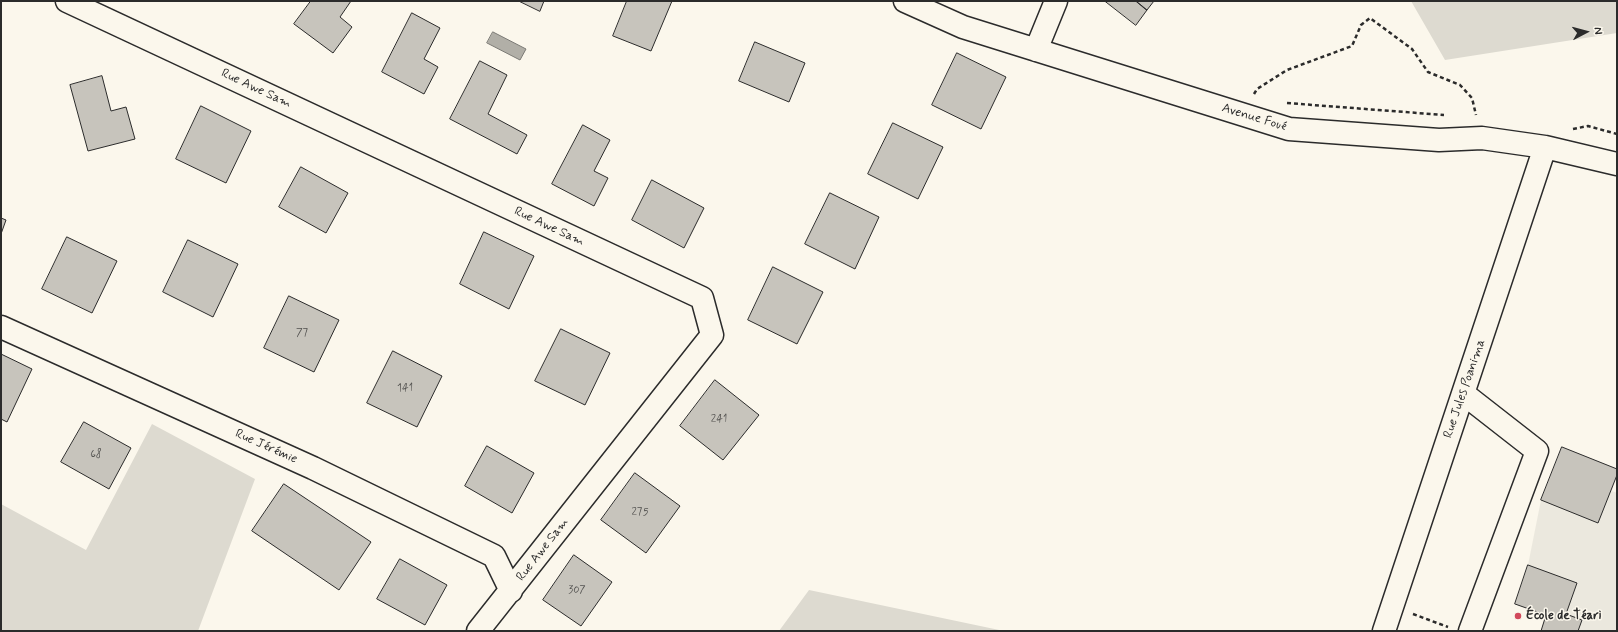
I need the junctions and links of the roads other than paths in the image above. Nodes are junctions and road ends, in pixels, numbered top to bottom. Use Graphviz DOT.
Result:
graph roads {
  1 [pos="67,1"];
  2 [pos="905,1"];
  3 [pos="1056,1"];
  4 [pos="1036,50"];
  5 [pos="1545,147"];
  6 [pos="1617,164"];
  7 [pos="1,327"];
  8 [pos="1464,394"];
  9 [pos="511,590"];
  10 [pos="1461,630"];
  11 [pos="478,631"];
  12 [pos="1384,631"];
  1 -- 9 [label="street, Rue Awe Sam"];
  2 -- 4 [label="street, Avenue Foué"];
  3 -- 4 [label="street"];
  4 -- 5 [label="street, Avenue Foué"];
  5 -- 6 [label="street, Avenue Foué"];
  5 -- 8 [label="street, Rue Jules Poanima"];
  7 -- 9 [label="street, Rue Jérémie"];
  8 -- 10 [label="street"];
  8 -- 12 [label="street, Rue Jules Poanima"];
  9 -- 11 [label="street"];
}
